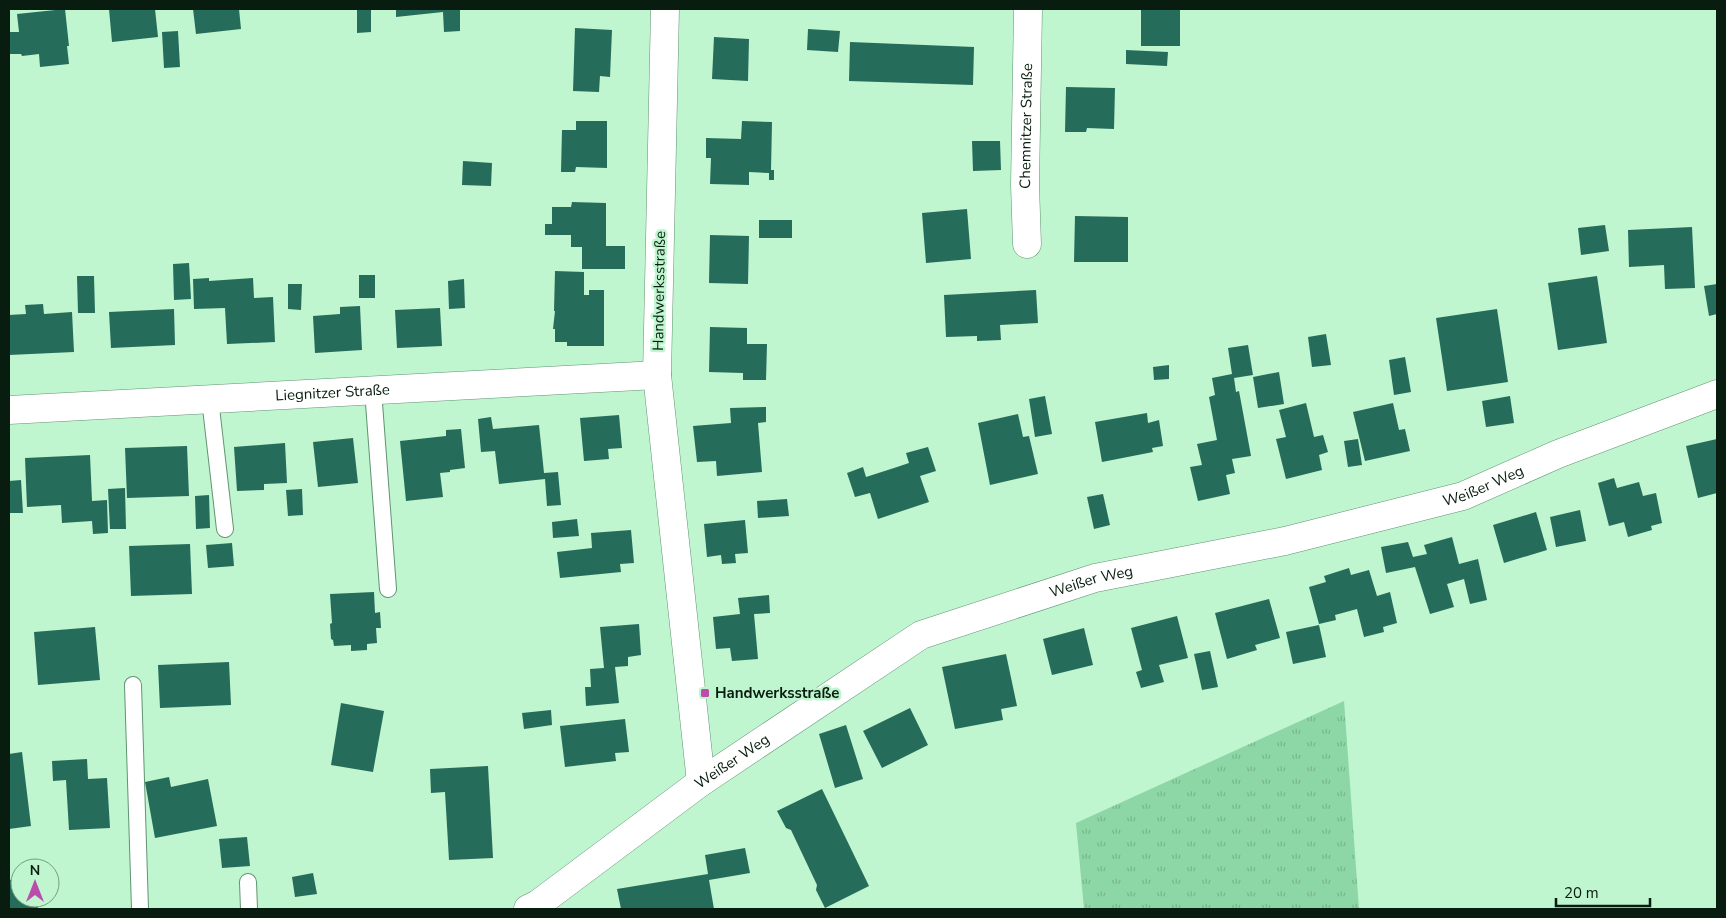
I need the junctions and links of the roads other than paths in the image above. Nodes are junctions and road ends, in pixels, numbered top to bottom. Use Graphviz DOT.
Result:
graph roads {
  1 [pos="665,9"];
  2 [pos="1028,9"];
  3 [pos="1027,244"];
  4 [pos="657,374"];
  5 [pos="373,390"];
  6 [pos="1717,394"];
  7 [pos="210,398"];
  8 [pos="9,410"];
  9 [pos="225,529"];
  10 [pos="388,589"];
  11 [pos="133,685"];
  12 [pos="701,782"];
  13 [pos="248,882"];
  14 [pos="535,908"];
  15 [pos="140,909"];
  16 [pos="249,909"];
  1 -- 4 [label="street, Handwerksstraße"];
  2 -- 3 [label="street, Chemnitzer Straße"];
  4 -- 5 [label="street, Liegnitzer Straße"];
  4 -- 12 [label="street, Handwerksstraße"];
  5 -- 7 [label="street, Liegnitzer Straße"];
  5 -- 10 [label="lane"];
  6 -- 12 [label="street, Weißer Weg"];
  7 -- 8 [label="street, Liegnitzer Straße"];
  7 -- 9 [label="lane"];
  11 -- 15 [label="lane"];
  12 -- 14 [label="street, Weißer Weg"];
  13 -- 16 [label="lane"];
}
